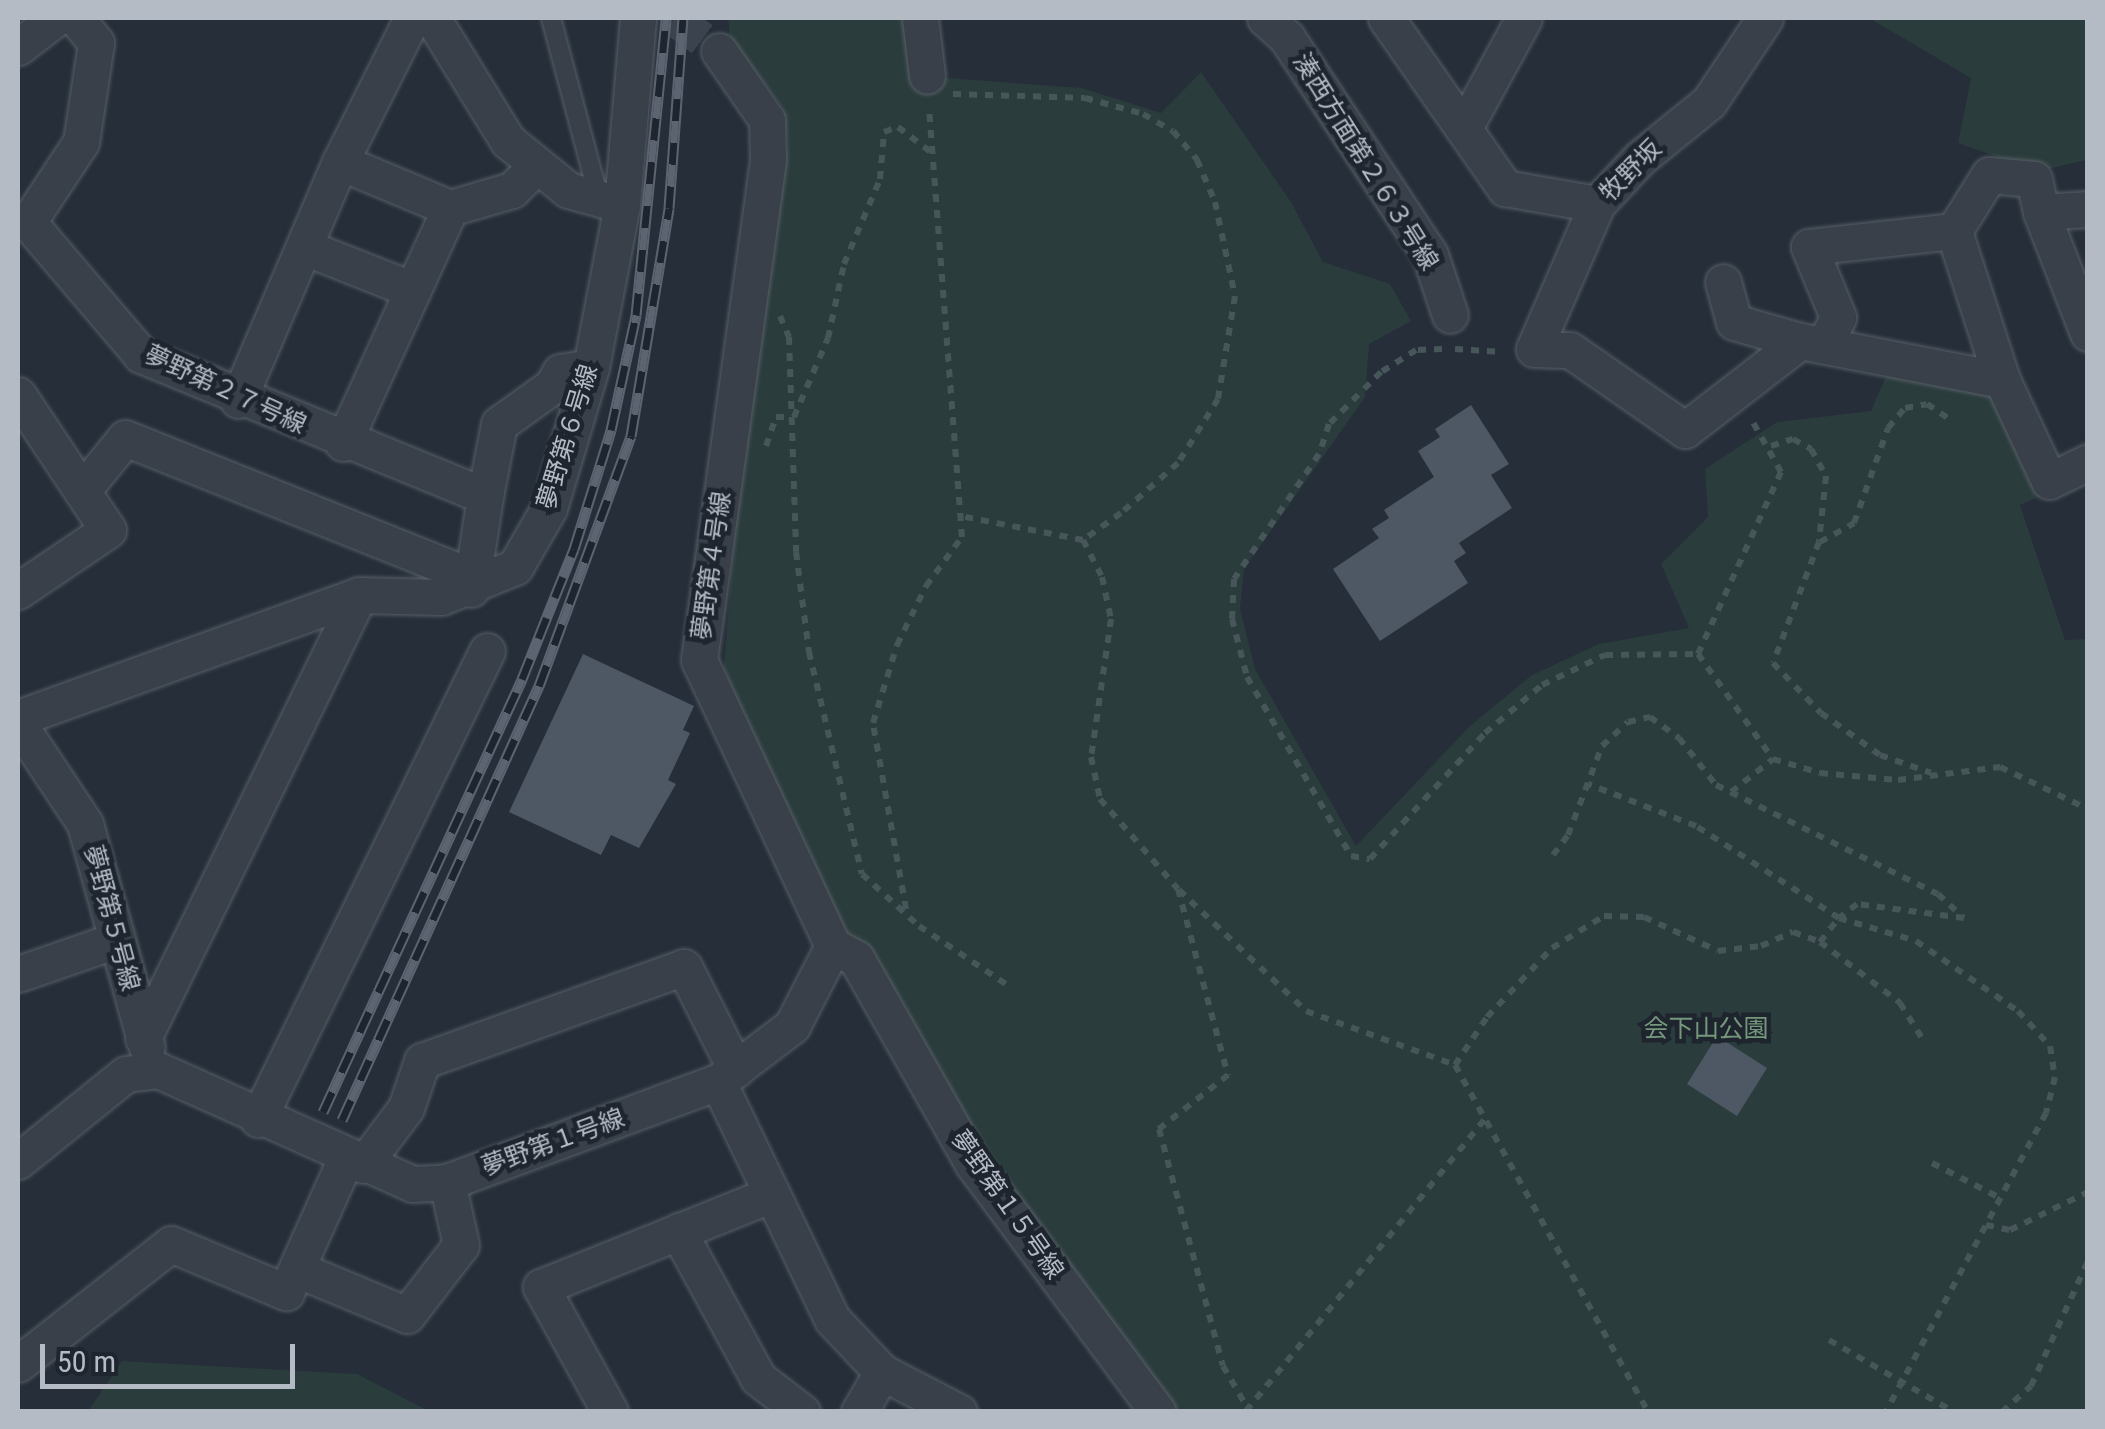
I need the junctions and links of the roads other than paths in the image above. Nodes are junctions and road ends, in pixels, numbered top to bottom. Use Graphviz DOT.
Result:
graph roads {
  1 [pos="56,18"];
  2 [pos="76,18"];
  3 [pos="412,18"];
  4 [pos="432,18"];
  5 [pos="550,18"];
  6 [pos="638,18"];
  7 [pos="920,18"];
  8 [pos="1265,18"];
  9 [pos="1386,18"];
  10 [pos="1524,18"];
  11 [pos="1765,18"];
  12 [pos="18,46"];
  13 [pos="719,50"];
  14 [pos="927,84"];
  15 [pos="1464,128"];
  16 [pos="340,162"];
  17 [pos="535,167"];
  18 [pos="610,202"];
  19 [pos="1597,204"];
  20 [pos="450,208"];
  21 [pos="2088,209"];
  22 [pos="2040,212"];
  23 [pos="23,227"];
  24 [pos="1954,231"];
  25 [pos="304,246"];
  26 [pos="1722,282"];
  27 [pos="414,290"];
  28 [pos="1450,315"];
  29 [pos="2088,333"];
  30 [pos="1812,343"];
  31 [pos="591,367"];
  32 [pos="2002,380"];
  33 [pos="18,395"];
  34 [pos="238,400"];
  35 [pos="343,442"];
  36 [pos="2088,462"];
  37 [pos="82,491"];
  38 [pos="484,496"];
  39 [pos="472,583"];
  40 [pos="18,591"];
  41 [pos="359,595"];
  42 [pos="487,651"];
  43 [pos="18,720"];
  44 [pos="117,940"];
  45 [pos="833,946"];
  46 [pos="18,974"];
  47 [pos="143,1038"];
  48 [pos="158,1070"];
  49 [pos="727,1076"];
  50 [pos="258,1120"];
  51 [pos="22,1147"];
  52 [pos="354,1162"];
  53 [pos="447,1182"];
  54 [pos="772,1194"];
  55 [pos="678,1231"];
  56 [pos="299,1270"];
  57 [pos="18,1364"];
  58 [pos="882,1372"];
  59 [pos="610,1412"];
  60 [pos="802,1412"];
  61 [pos="859,1412"];
  62 [pos="960,1412"];
  63 [pos="1158,1412"];
  1 -- 12 [label="street"];
  2 -- 23 [label="street, 夢野第２７号線"];
  3 -- 16 [label="street"];
  4 -- 17 [label="street"];
  5 -- 18 [label="lane"];
  6 -- 18 [label="street, 夢野第６号線"];
  7 -- 14 [label="street"];
  8 -- 28 [label="street, 湊西方面第２６３号線"];
  9 -- 15 [label="street"];
  10 -- 15 [label="street"];
  11 -- 19 [label="street, 牧野坂"];
  13 -- 45 [label="street, 夢野第４号線"];
  15 -- 19 [label="street"];
  16 -- 20 [label="street"];
  16 -- 25 [label="street"];
  17 -- 18 [label="street"];
  17 -- 20 [label="street"];
  18 -- 31 [label="street, 夢野第６号線"];
  19 -- 30 [label="street, 牧野坂"];
  20 -- 27 [label="street"];
  21 -- 22 [label="street"];
  22 -- 24 [label="street"];
  22 -- 29 [label="street"];
  23 -- 34 [label="street, 夢野第２７号線"];
  24 -- 30 [label="street"];
  24 -- 32 [label="street"];
  25 -- 27 [label="street"];
  25 -- 34 [label="street"];
  26 -- 30 [label="street"];
  27 -- 35 [label="street"];
  30 -- 32 [label="street"];
  31 -- 38 [label="street"];
  31 -- 39 [label="street, 夢野第６号線"];
  32 -- 36 [label="street"];
  33 -- 37 [label="street"];
  34 -- 35 [label="street, 夢野第２７号線"];
  35 -- 38 [label="street, 夢野第２７号線"];
  37 -- 39 [label="street"];
  37 -- 40 [label="street"];
  38 -- 39 [label="street"];
  39 -- 41 [label="street, 夢野第６号線"];
  41 -- 43 [label="street, 夢野第６号線"];
  41 -- 47 [label="street"];
  42 -- 50 [label="street"];
  43 -- 44 [label="street, 夢野第５号線"];
  44 -- 46 [label="street"];
  44 -- 47 [label="street, 夢野第５号線"];
  45 -- 49 [label="street"];
  45 -- 63 [label="street, 夢野第１５号線"];
  47 -- 48 [label="street, 夢野第５号線"];
  48 -- 50 [label="street, 夢野第１号線"];
  48 -- 51 [label="street"];
  49 -- 52 [label="street"];
  49 -- 53 [label="street, 夢野第１号線"];
  49 -- 54 [label="street"];
  50 -- 52 [label="street, 夢野第１号線"];
  52 -- 53 [label="street, 夢野第１号線"];
  52 -- 56 [label="street"];
  53 -- 56 [label="street"];
  54 -- 55 [label="street"];
  54 -- 58 [label="street"];
  55 -- 59 [label="street"];
  55 -- 60 [label="street"];
  56 -- 57 [label="street"];
  58 -- 61 [label="street"];
  58 -- 62 [label="street"];
}
